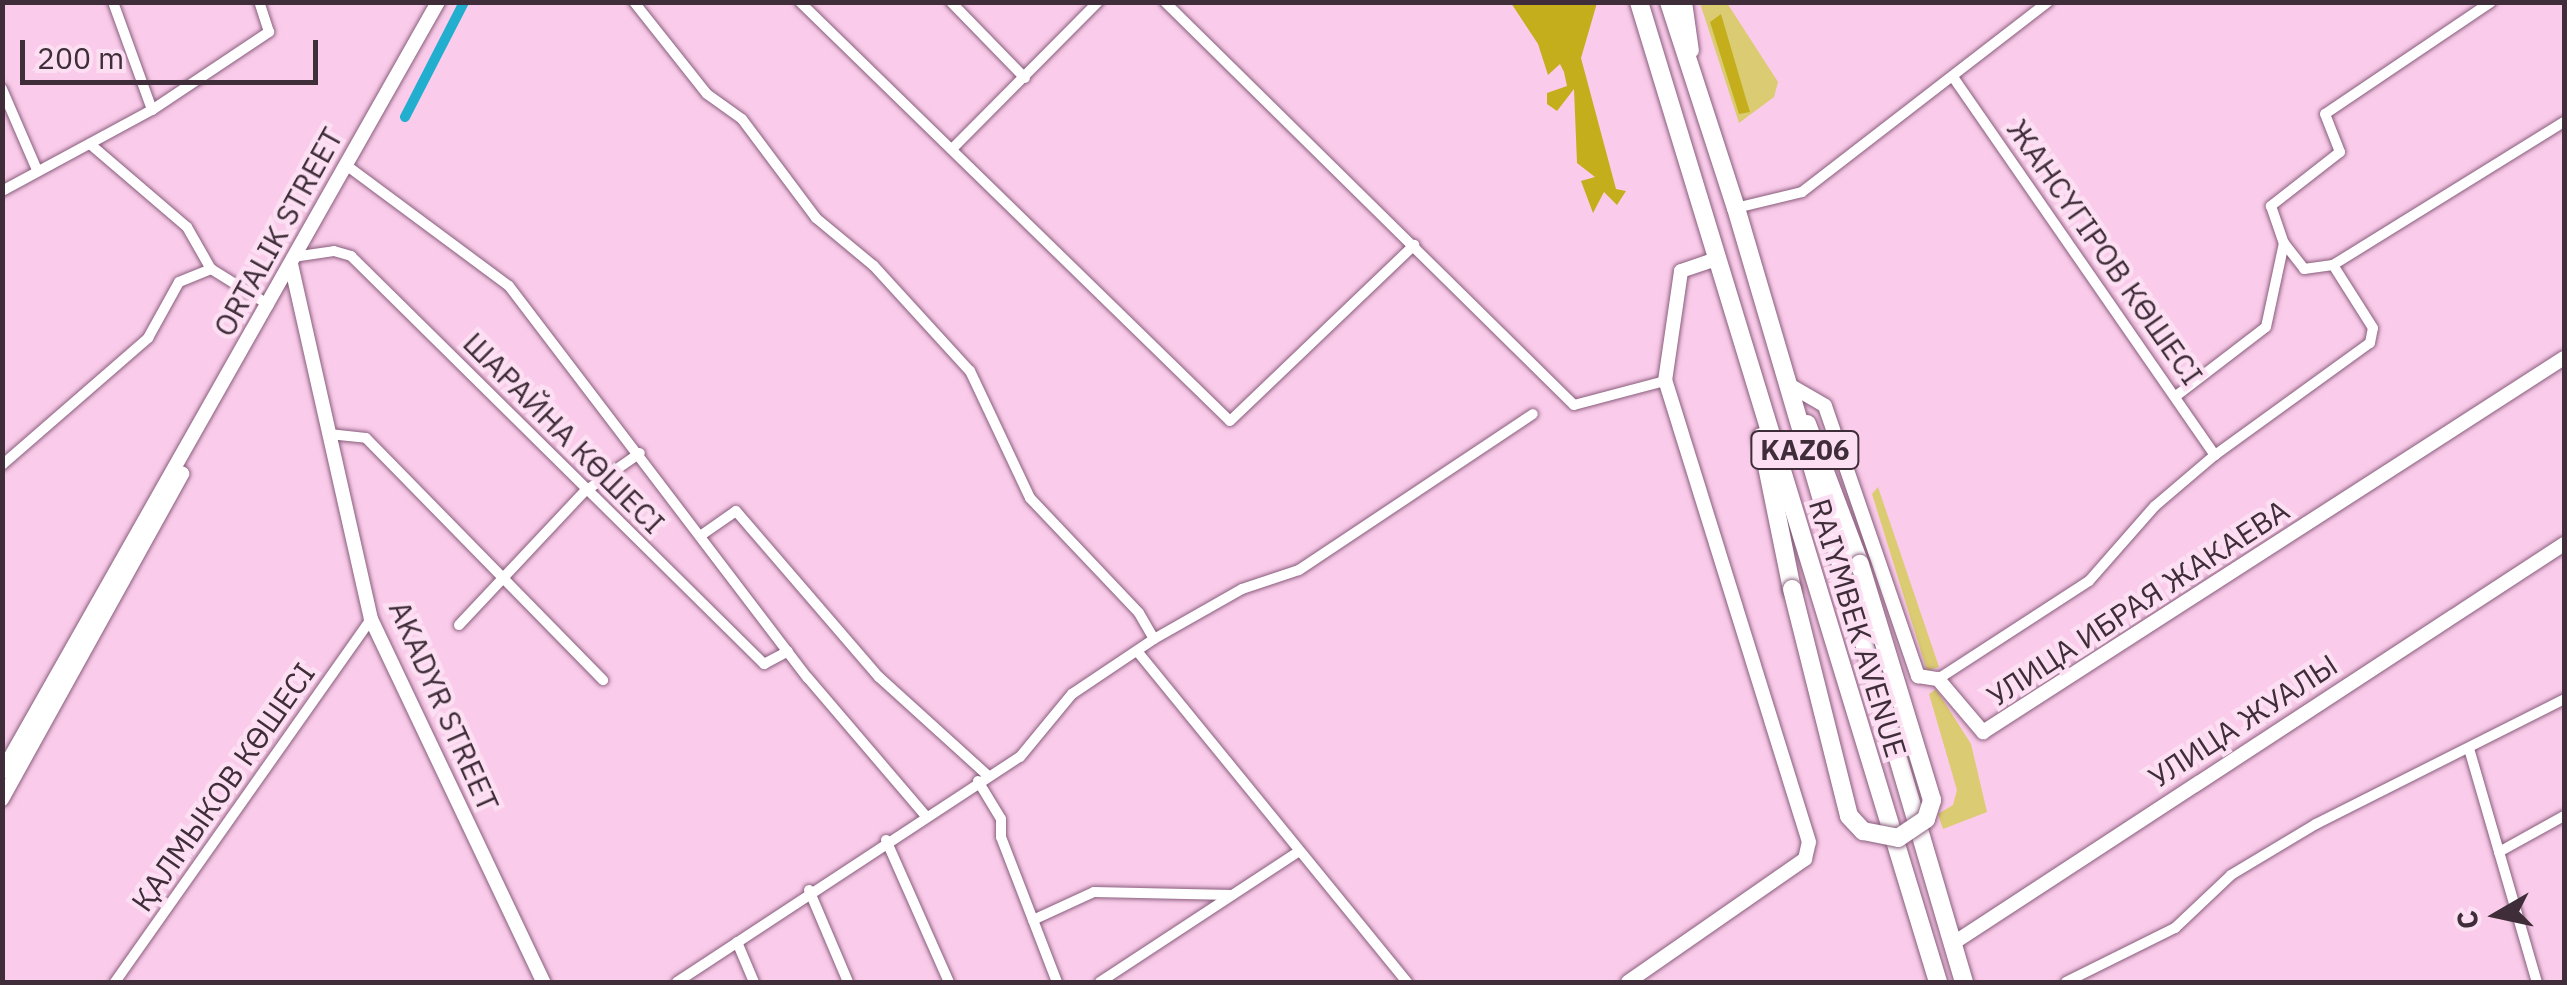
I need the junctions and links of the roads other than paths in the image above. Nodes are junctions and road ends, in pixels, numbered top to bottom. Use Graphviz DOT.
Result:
graph roads {
  1 [pos="113,2"];
  2 [pos="259,2"];
  3 [pos="438,2"];
  4 [pos="634,2"];
  5 [pos="800,2"];
  6 [pos="951,2"];
  7 [pos="1098,2"];
  8 [pos="1166,2"];
  9 [pos="1639,2"];
  10 [pos="1669,2"];
  11 [pos="1686,2"];
  12 [pos="2048,2"];
  13 [pos="2491,2"];
  14 [pos="1952,77"];
  15 [pos="1025,78"];
  16 [pos="2,89"];
  17 [pos="1702,96"];
  18 [pos="152,110"];
  19 [pos="2564,122"];
  20 [pos="90,144"];
  21 [pos="953,148"];
  22 [pos="346,165"];
  23 [pos="37,170"];
  24 [pos="2,192"];
  25 [pos="1736,208"];
  26 [pos="2284,243"];
  27 [pos="1414,245"];
  28 [pos="1719,258"];
  29 [pos="292,260"];
  30 [pos="2333,265"];
  31 [pos="211,269"];
  32 [pos="270,305"];
  33 [pos="1778,353"];
  34 [pos="2564,358"];
  35 [pos="1749,362"];
  36 [pos="1665,380"];
  37 [pos="1791,386"];
  38 [pos="2176,396"];
  39 [pos="1533,414"];
  40 [pos="330,434"];
  41 [pos="197,436"];
  42 [pos="640,453"];
  43 [pos="2215,456"];
  44 [pos="2,464"];
  45 [pos="1857,486"];
  46 [pos="584,492"];
  47 [pos="1836,494"];
  48 [pos="703,534"];
  49 [pos="2564,544"];
  50 [pos="503,578"];
  51 [pos="372,620"];
  52 [pos="459,625"];
  53 [pos="1154,639"];
  54 [pos="788,651"];
  55 [pos="1137,651"];
  56 [pos="1938,679"];
  57 [pos="603,680"];
  58 [pos="2564,700"];
  59 [pos="2470,752"];
  60 [pos="2,772"];
  61 [pos="983,778"];
  62 [pos="2,798"];
  63 [pos="925,815"];
  64 [pos="2564,816"];
  65 [pos="886,840"];
  66 [pos="1298,852"];
  67 [pos="2499,852"];
  68 [pos="809,890"];
  69 [pos="1233,895"];
  70 [pos="1033,920"];
  71 [pos="737,942"];
  72 [pos="1952,944"];
  73 [pos="536,979"];
  74 [pos="115,982"];
  75 [pos="677,982"];
  76 [pos="754,982"];
  77 [pos="848,982"];
  78 [pos="949,982"];
  79 [pos="1057,982"];
  80 [pos="1100,982"];
  81 [pos="1407,982"];
  82 [pos="1628,982"];
  83 [pos="1938,982"];
  84 [pos="1964,982"];
  85 [pos="2066,982"];
  86 [pos="2538,982"];
  1 -- 18 [label="street"];
  2 -- 18 [label="street"];
  3 -- 22 [label="street, ORTALIK STREET"];
  4 -- 53 [label="street"];
  5 -- 21 [label="street"];
  6 -- 15 [label="street"];
  7 -- 15 [label="street"];
  8 -- 27 [label="street"];
  9 -- 28 [label="highway, RAIYMBEK AVENUE / KАZ06"];
  10 -- 17 [label="highway, RAIYMBEK AVENUE / KАZ06"];
  11 -- 17 [label="street"];
  12 -- 14 [label="street"];
  13 -- 26 [label="street"];
  14 -- 25 [label="street"];
  14 -- 38 [label="street, ЖАНСҮГІРОВ КӨШЕСІ"];
  15 -- 21 [label="street"];
  16 -- 23 [label="street"];
  17 -- 25 [label="highway, RAIYMBEK AVENUE / KАZ06"];
  18 -- 20 [label="street"];
  19 -- 30 [label="street"];
  20 -- 23 [label="street"];
  20 -- 31 [label="street"];
  21 -- 27 [label="street"];
  22 -- 29 [label="street, ORTALIK STREET"];
  22 -- 42 [label="street"];
  23 -- 24 [label="street"];
  25 -- 33 [label="highway, RAIYMBEK AVENUE / KАZ06"];
  26 -- 30 [label="street"];
  26 -- 38 [label="street"];
  27 -- 36 [label="street"];
  28 -- 35 [label="highway, RAIYMBEK AVENUE / KАZ06"];
  28 -- 36 [label="street"];
  29 -- 32 [label="street, ORTALIK STREET"];
  29 -- 40 [label="street, AKADYR STREET"];
  29 -- 46 [label="street, ШАРАЙНА КӨШЕСІ"];
  30 -- 43 [label="street"];
  31 -- 32 [label="street"];
  31 -- 44 [label="street"];
  32 -- 41 [label="street, ORTALIK STREET"];
  33 -- 37 [label="highway"];
  33 -- 72 [label="highway, RAIYMBEK AVENUE / KАZ06"];
  34 -- 56 [label="street, УЛИЦА ИБРАЯ ЖАКАЕВА"];
  35 -- 47 [label="highway, bridge"];
  35 -- 83 [label="highway, RAIYMBEK AVENUE / KАZ06"];
  36 -- 82 [label="street"];
  37 -- 45 [label="street"];
  37 -- 47 [label="highway"];
  38 -- 43 [label="street, ЖАНСҮГІРОВ КӨШЕСІ"];
  39 -- 53 [label="street"];
  40 -- 50 [label="street"];
  40 -- 51 [label="street, AKADYR STREET"];
  41 -- 60 [label="street, ORTALIK STREET"];
  41 -- 62 [label="street, ORTALIK STREET"];
  42 -- 46 [label="street"];
  42 -- 48 [label="street"];
  43 -- 56 [label="street"];
  45 -- 47 [label="street"];
  45 -- 56 [label="street, УЛИЦА ИБРАЯ ЖАКАЕВА"];
  46 -- 50 [label="street"];
  46 -- 54 [label="street, ШАРАЙНА КӨШЕСІ"];
  48 -- 54 [label="street"];
  48 -- 61 [label="street"];
  49 -- 72 [label="street, УЛИЦА ЖУАЛЫ"];
  50 -- 52 [label="street"];
  50 -- 57 [label="street"];
  51 -- 73 [label="street, AKADYR STREET"];
  51 -- 74 [label="street, ҚАЛМЫКОВ КӨШЕСІ"];
  53 -- 55 [label="street"];
  54 -- 63 [label="street"];
  55 -- 61 [label="street"];
  55 -- 66 [label="street"];
  58 -- 59 [label="street"];
  59 -- 67 [label="street"];
  59 -- 85 [label="street"];
  61 -- 63 [label="street"];
  61 -- 70 [label="street"];
  63 -- 65 [label="street"];
  64 -- 67 [label="street"];
  65 -- 68 [label="street"];
  65 -- 78 [label="street"];
  66 -- 69 [label="street"];
  66 -- 81 [label="street"];
  67 -- 86 [label="street"];
  68 -- 71 [label="street"];
  68 -- 77 [label="street"];
  69 -- 70 [label="street"];
  69 -- 80 [label="street"];
  70 -- 79 [label="street"];
  71 -- 75 [label="street"];
  71 -- 76 [label="street"];
  72 -- 84 [label="highway, RAIYMBEK AVENUE / KАZ06"];
}
